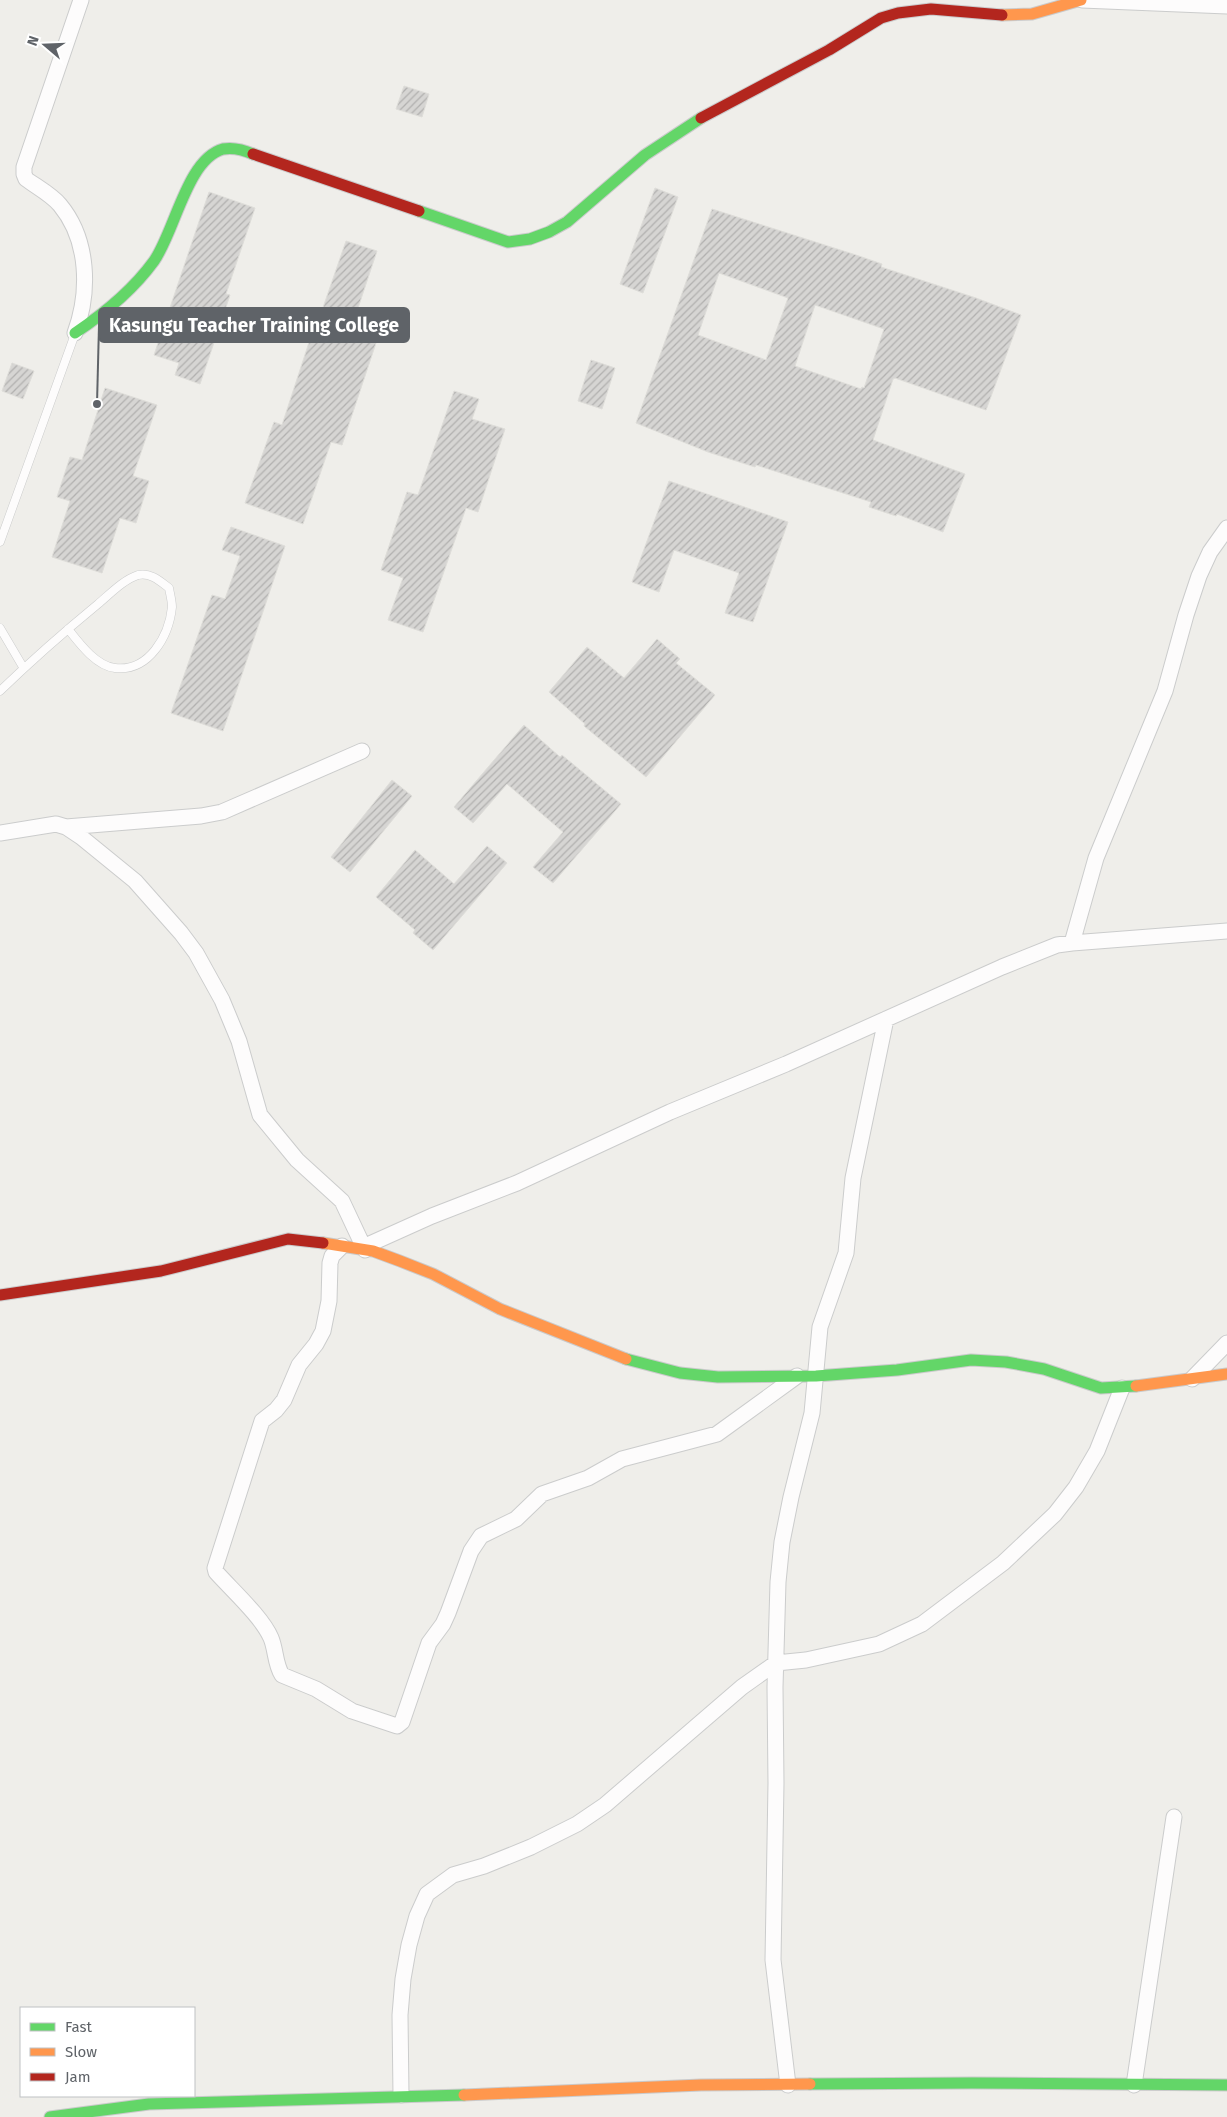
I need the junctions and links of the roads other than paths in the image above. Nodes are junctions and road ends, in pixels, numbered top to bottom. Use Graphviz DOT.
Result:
graph roads {
  1 [pos="81,0"];
  2 [pos="1082,0"];
  3 [pos="1227,6"];
  4 [pos="75,333"];
  5 [pos="1227,528"];
  6 [pos="0,542"];
  7 [pos="0,628"];
  8 [pos="68,629"];
  9 [pos="23,667"];
  10 [pos="0,691"];
  11 [pos="362,751"];
  12 [pos="66,827"];
  13 [pos="0,833"];
  14 [pos="1227,931"];
  15 [pos="1072,942"];
  16 [pos="886,1019"];
  17 [pos="342,1246"];
  18 [pos="364,1248"];
  19 [pos="0,1295"];
  20 [pos="1227,1343"];
  21 [pos="1227,1374"];
  22 [pos="797,1376"];
  23 [pos="816,1376"];
  24 [pos="1192,1379"];
  25 [pos="1122,1388"];
  26 [pos="776,1663"];
  27 [pos="1174,1817"];
  28 [pos="788,2085"];
  29 [pos="1134,2085"];
  30 [pos="1227,2085"];
  31 [pos="401,2095"];
  32 [pos="50,2117"];
  1 -- 4 [label="street"];
  2 -- 3 [label="street"];
  2 -- 4 [label="street"];
  4 -- 6 [label="lane"];
  5 -- 15 [label="street"];
  7 -- 9 [label="lane"];
  8 -- 8 [label="lane"];
  8 -- 9 [label="lane"];
  9 -- 10 [label="lane"];
  11 -- 12 [label="street"];
  12 -- 13 [label="street"];
  12 -- 18 [label="street"];
  14 -- 15 [label="street"];
  15 -- 16 [label="street"];
  16 -- 18 [label="street"];
  16 -- 23 [label="street"];
  17 -- 18 [label="street"];
  17 -- 19 [label="street"];
  17 -- 22 [label="street"];
  18 -- 22 [label="street"];
  20 -- 24 [label="street"];
  21 -- 24 [label="street"];
  22 -- 23 [label="street"];
  23 -- 25 [label="street"];
  23 -- 26 [label="street"];
  24 -- 25 [label="street"];
  25 -- 26 [label="street"];
  26 -- 28 [label="street"];
  26 -- 31 [label="street"];
  27 -- 29 [label="street"];
  28 -- 29 [label="street"];
  28 -- 31 [label="street"];
  29 -- 30 [label="street"];
  31 -- 32 [label="street"];
}
